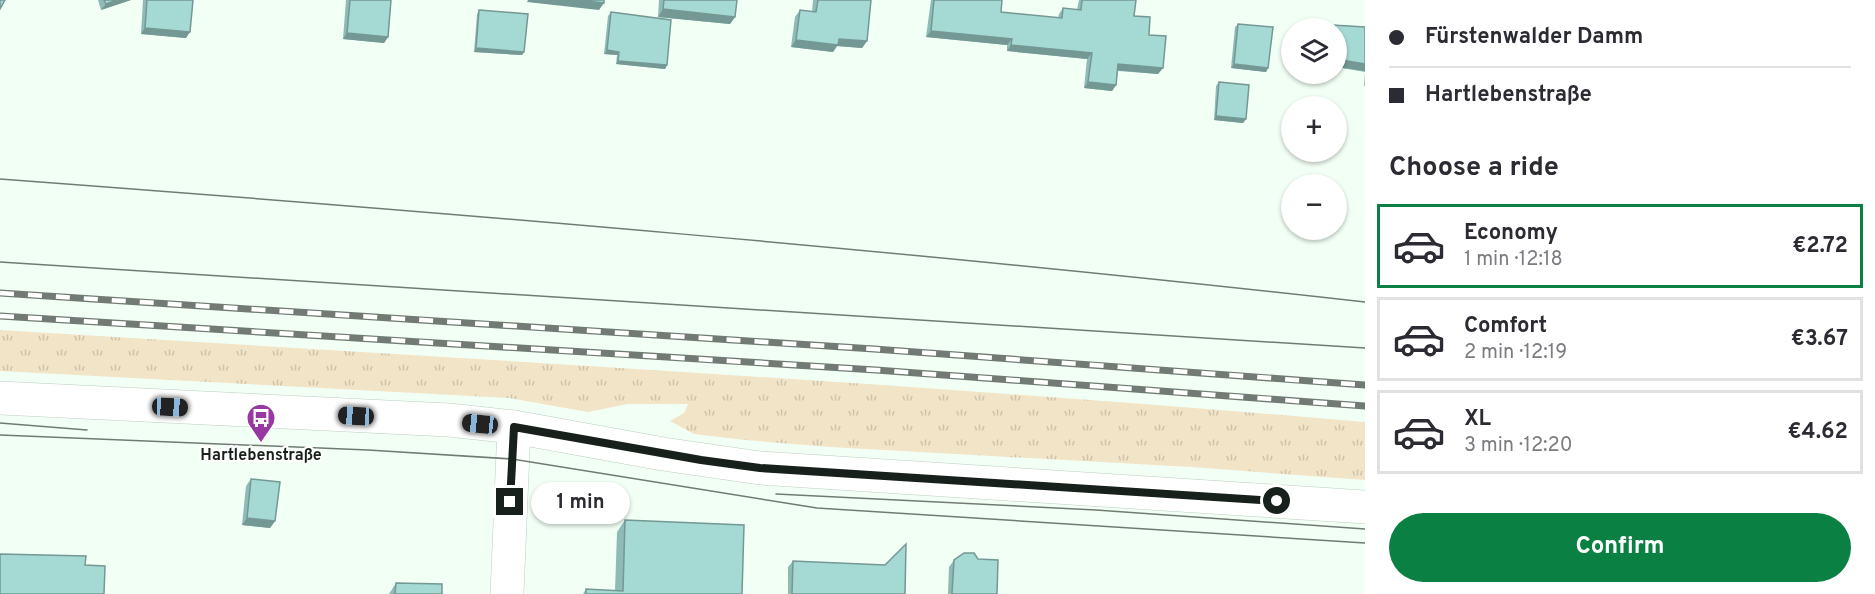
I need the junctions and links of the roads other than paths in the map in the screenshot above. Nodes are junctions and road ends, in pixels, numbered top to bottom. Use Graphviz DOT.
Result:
graph roads {
  1 [pos="0,399"];
  2 [pos="514,427"];
  3 [pos="1365,507"];
  4 [pos="507,594"];
  1 -- 2 [label="main road"];
  2 -- 3 [label="main road"];
  2 -- 4 [label="main road"];
}
